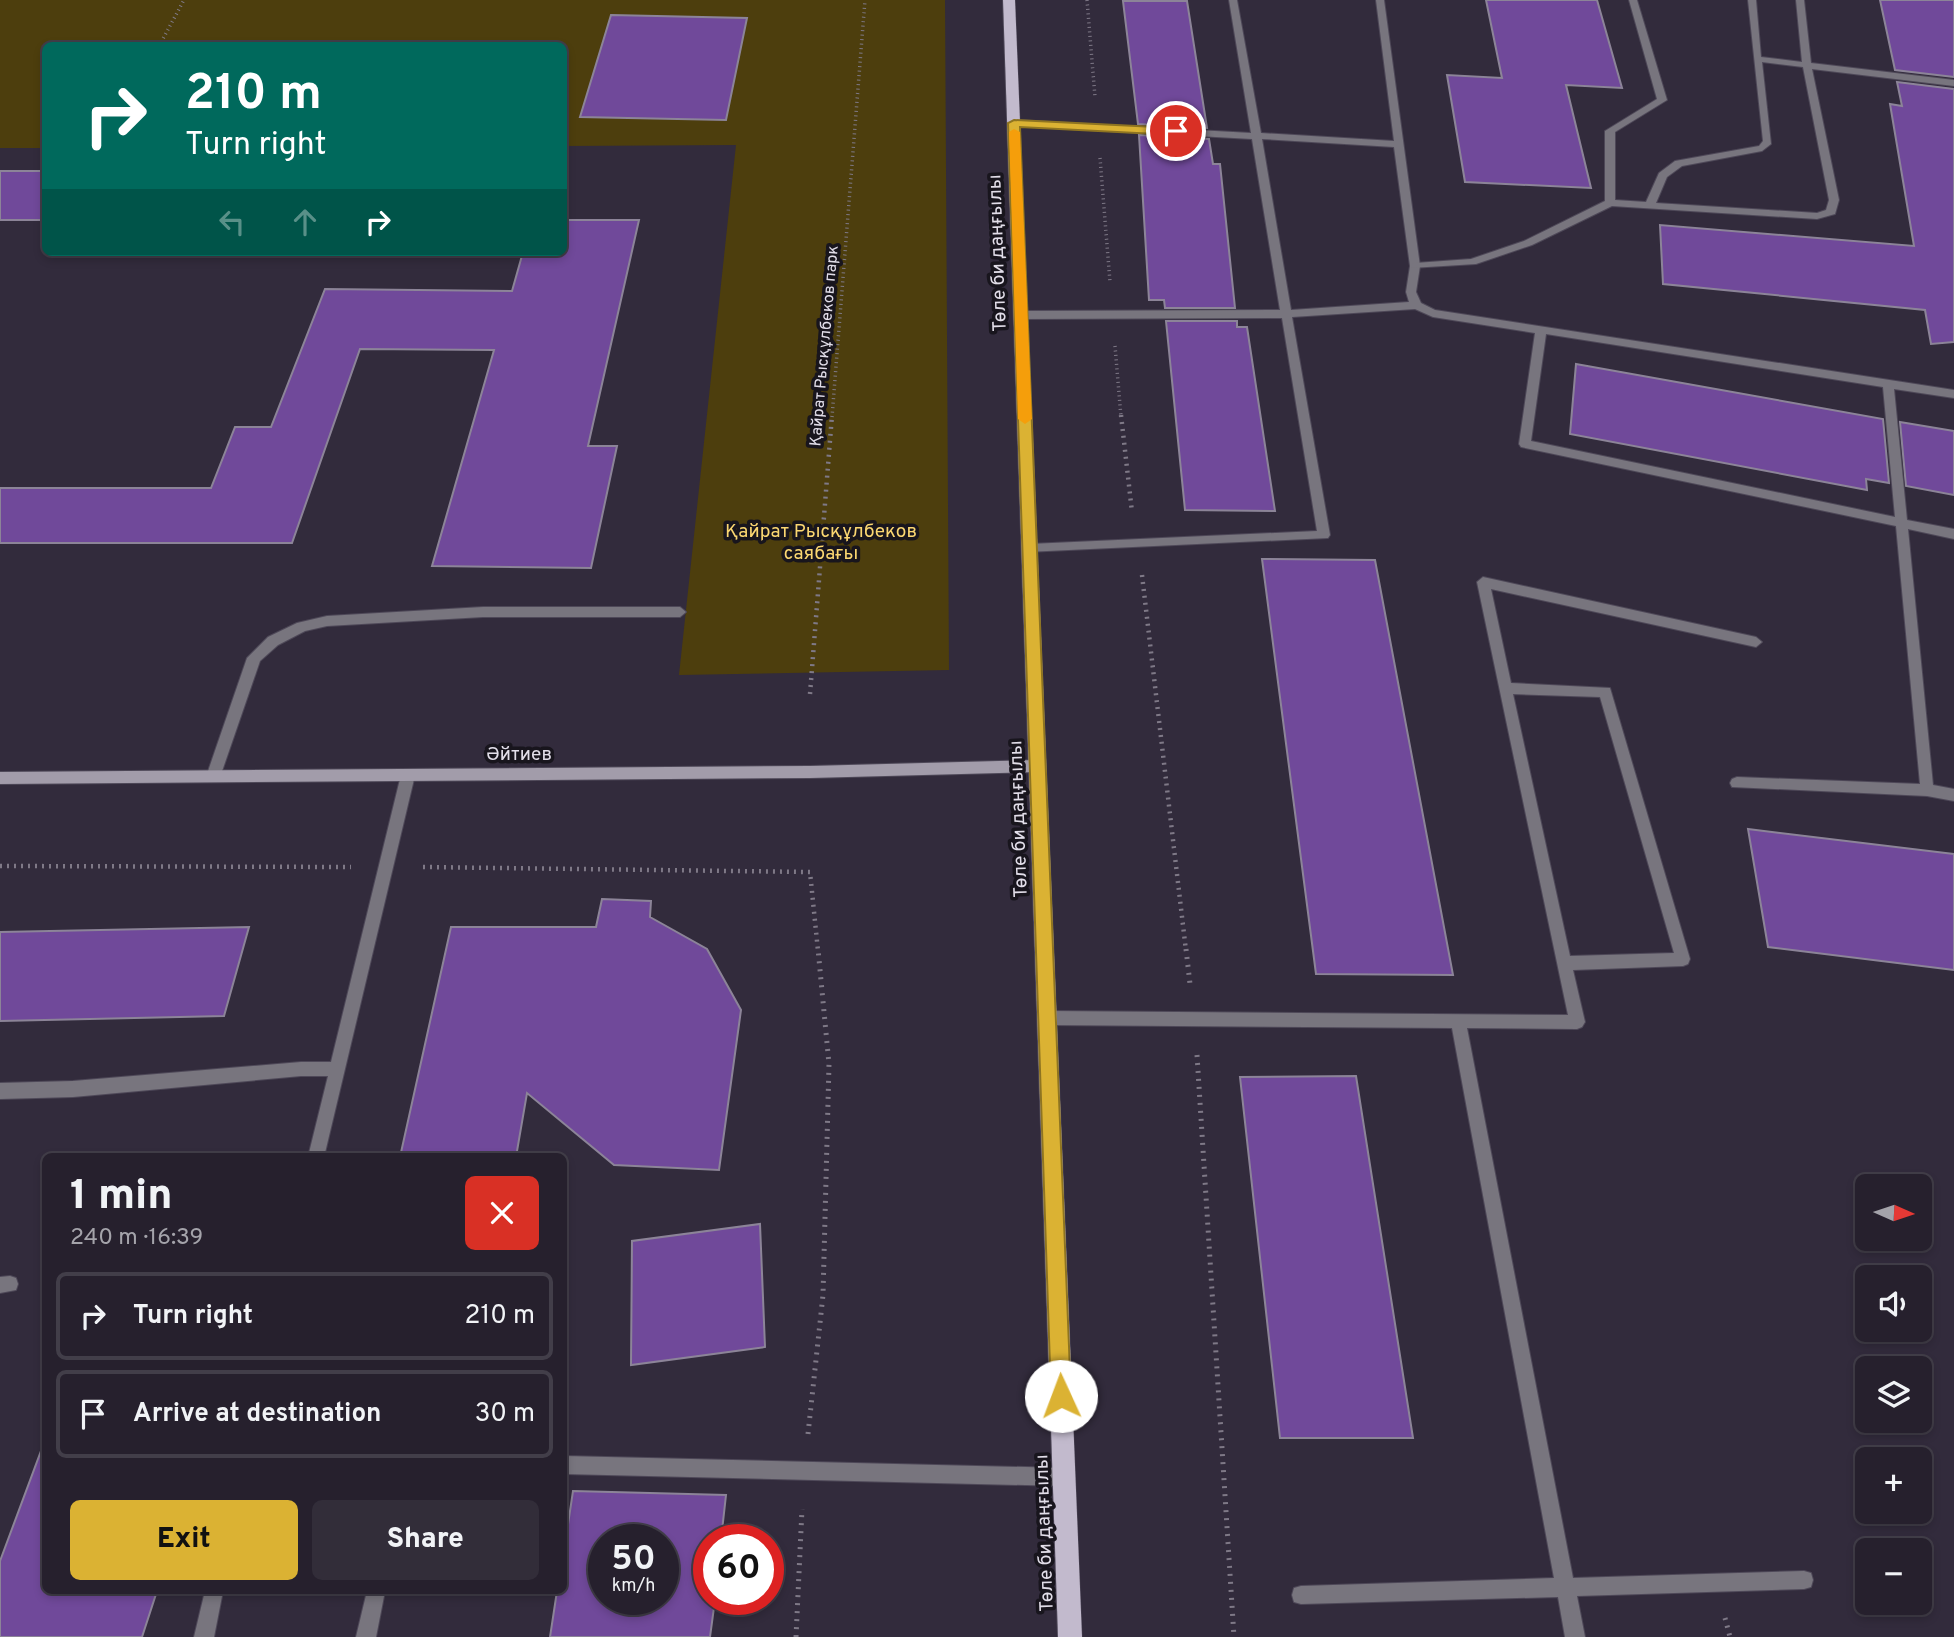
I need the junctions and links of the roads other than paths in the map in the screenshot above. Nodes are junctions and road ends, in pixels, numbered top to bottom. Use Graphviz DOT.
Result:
graph roads {
  1 [pos="1009,0"];
  2 [pos="1233,0"];
  3 [pos="1380,0"];
  4 [pos="1633,0"];
  5 [pos="1752,0"];
  6 [pos="1800,0"];
  7 [pos="1757,59"];
  8 [pos="1807,65"];
  9 [pos="1954,83"];
  10 [pos="1014,123"];
  11 [pos="1257,136"];
  12 [pos="1399,144"];
  13 [pos="1610,203"];
  14 [pos="1650,206"];
  15 [pos="1415,266"];
  16 [pos="1416,305"];
  17 [pos="1286,314"];
  18 [pos="1021,315"];
  19 [pos="1541,330"];
  20 [pos="1888,384"];
  21 [pos="1954,394"];
  22 [pos="1900,522"];
  23 [pos="1954,534"];
  24 [pos="1030,549"];
  25 [pos="680,612"];
  26 [pos="1756,642"];
  27 [pos="1506,688"];
  28 [pos="1038,766"];
  29 [pos="408,775"];
  30 [pos="213,777"];
  31 [pos="0,779"];
  32 [pos="1737,783"];
  33 [pos="1927,790"];
  34 [pos="1954,795"];
  35 [pos="1565,963"];
  36 [pos="1047,1018"];
  37 [pos="1458,1022"];
  38 [pos="337,1069"];
  39 [pos="0,1091"];
  40 [pos="317,1153"];
  41 [pos="567,1465"];
  42 [pos="1064,1477"];
  43 [pos="1804,1580"];
  44 [pos="1566,1587"];
  45 [pos="213,1594"];
  46 [pos="375,1594"];
  47 [pos="1301,1595"];
  48 [pos="204,1637"];
  49 [pos="366,1637"];
  50 [pos="1070,1637"];
  51 [pos="1575,1637"];
  1 -- 10 [label="main road, Төле би даңғылы"];
  2 -- 11 [label="street"];
  3 -- 12 [label="street"];
  4 -- 13 [label="street"];
  5 -- 7 [label="street"];
  6 -- 8 [label="street"];
  7 -- 8 [label="street"];
  7 -- 14 [label="street"];
  8 -- 9 [label="street"];
  8 -- 14 [label="street"];
  10 -- 11 [label="street"];
  10 -- 18 [label="main road, Төле би даңғылы"];
  11 -- 12 [label="street"];
  11 -- 17 [label="street"];
  12 -- 15 [label="street"];
  13 -- 14 [label="street"];
  13 -- 15 [label="street"];
  15 -- 16 [label="street"];
  16 -- 17 [label="street"];
  16 -- 19 [label="street"];
  17 -- 18 [label="street"];
  17 -- 24 [label="street"];
  18 -- 24 [label="main road, Төле би даңғылы"];
  19 -- 20 [label="street"];
  19 -- 22 [label="street"];
  20 -- 21 [label="street"];
  20 -- 22 [label="street"];
  22 -- 23 [label="street"];
  22 -- 33 [label="street"];
  24 -- 28 [label="main road, Төле би даңғылы"];
  25 -- 30 [label="street"];
  26 -- 27 [label="street"];
  27 -- 35 [label="street"];
  27 -- 35 [label="street"];
  28 -- 29 [label="street, Әйтиев"];
  28 -- 36 [label="main road, Төле би даңғылы"];
  29 -- 30 [label="street, Әйтиев"];
  29 -- 38 [label="street"];
  30 -- 31 [label="street, Әйтиев"];
  32 -- 33 [label="street"];
  33 -- 34 [label="street"];
  35 -- 37 [label="street"];
  36 -- 37 [label="street"];
  36 -- 42 [label="main road, Төле би даңғылы"];
  37 -- 44 [label="street"];
  38 -- 39 [label="street"];
  38 -- 40 [label="street"];
  41 -- 42 [label="street"];
  42 -- 50 [label="main road, Төле би даңғылы"];
  43 -- 44 [label="street"];
  44 -- 47 [label="street"];
  44 -- 51 [label="street"];
  45 -- 48 [label="street"];
  46 -- 49 [label="street"];
}
